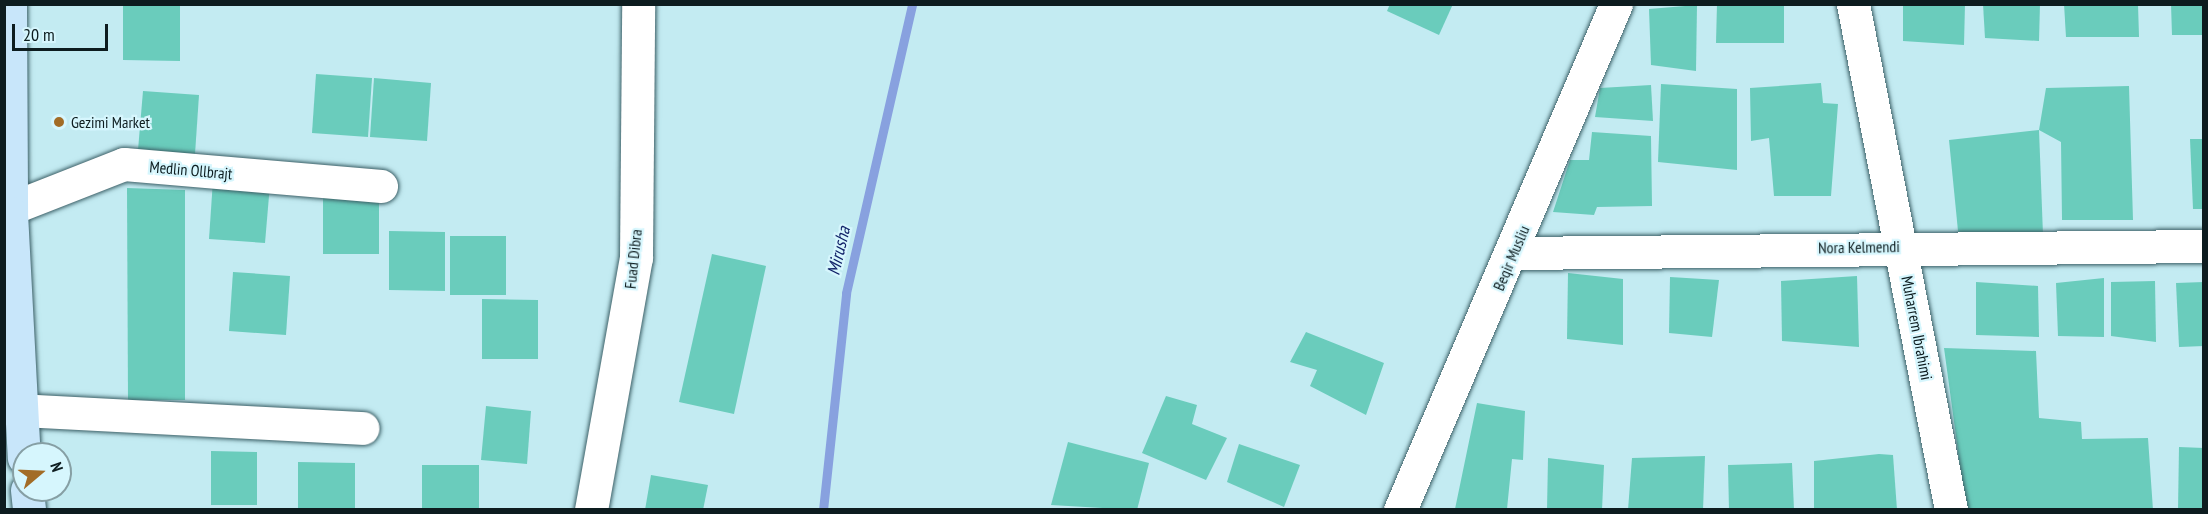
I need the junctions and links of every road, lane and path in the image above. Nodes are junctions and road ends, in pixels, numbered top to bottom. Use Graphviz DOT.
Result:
graph roads {
  1 [pos="10,4"];
  2 [pos="638,4"];
  3 [pos="1616,4"];
  4 [pos="1853,4"];
  5 [pos="381,186"];
  6 [pos="8,212"];
  7 [pos="1901,246"];
  8 [pos="2204,246"];
  9 [pos="1514,253"];
  10 [pos="19,410"];
  11 [pos="363,429"];
  12 [pos="22,442"];
  13 [pos="591,510"];
  14 [pos="1400,510"];
  15 [pos="1951,510"];
  1 -- 6 [label="main road"];
  2 -- 13 [label="street, Fuad Dibra"];
  3 -- 9 [label="street, Beqir Musliu"];
  4 -- 7 [label="street, Muharrem Ibrahimi"];
  5 -- 6 [label="street, Medlin Ollbrajt"];
  6 -- 10 [label="main road"];
  7 -- 8 [label="street, Nora Kelmendi"];
  7 -- 9 [label="street, Nora Kelmendi"];
  7 -- 15 [label="street, Muharrem Ibrahimi"];
  9 -- 14 [label="street, Beqir Musliu"];
  10 -- 11 [label="street"];
  10 -- 12 [label="main road"];
}
